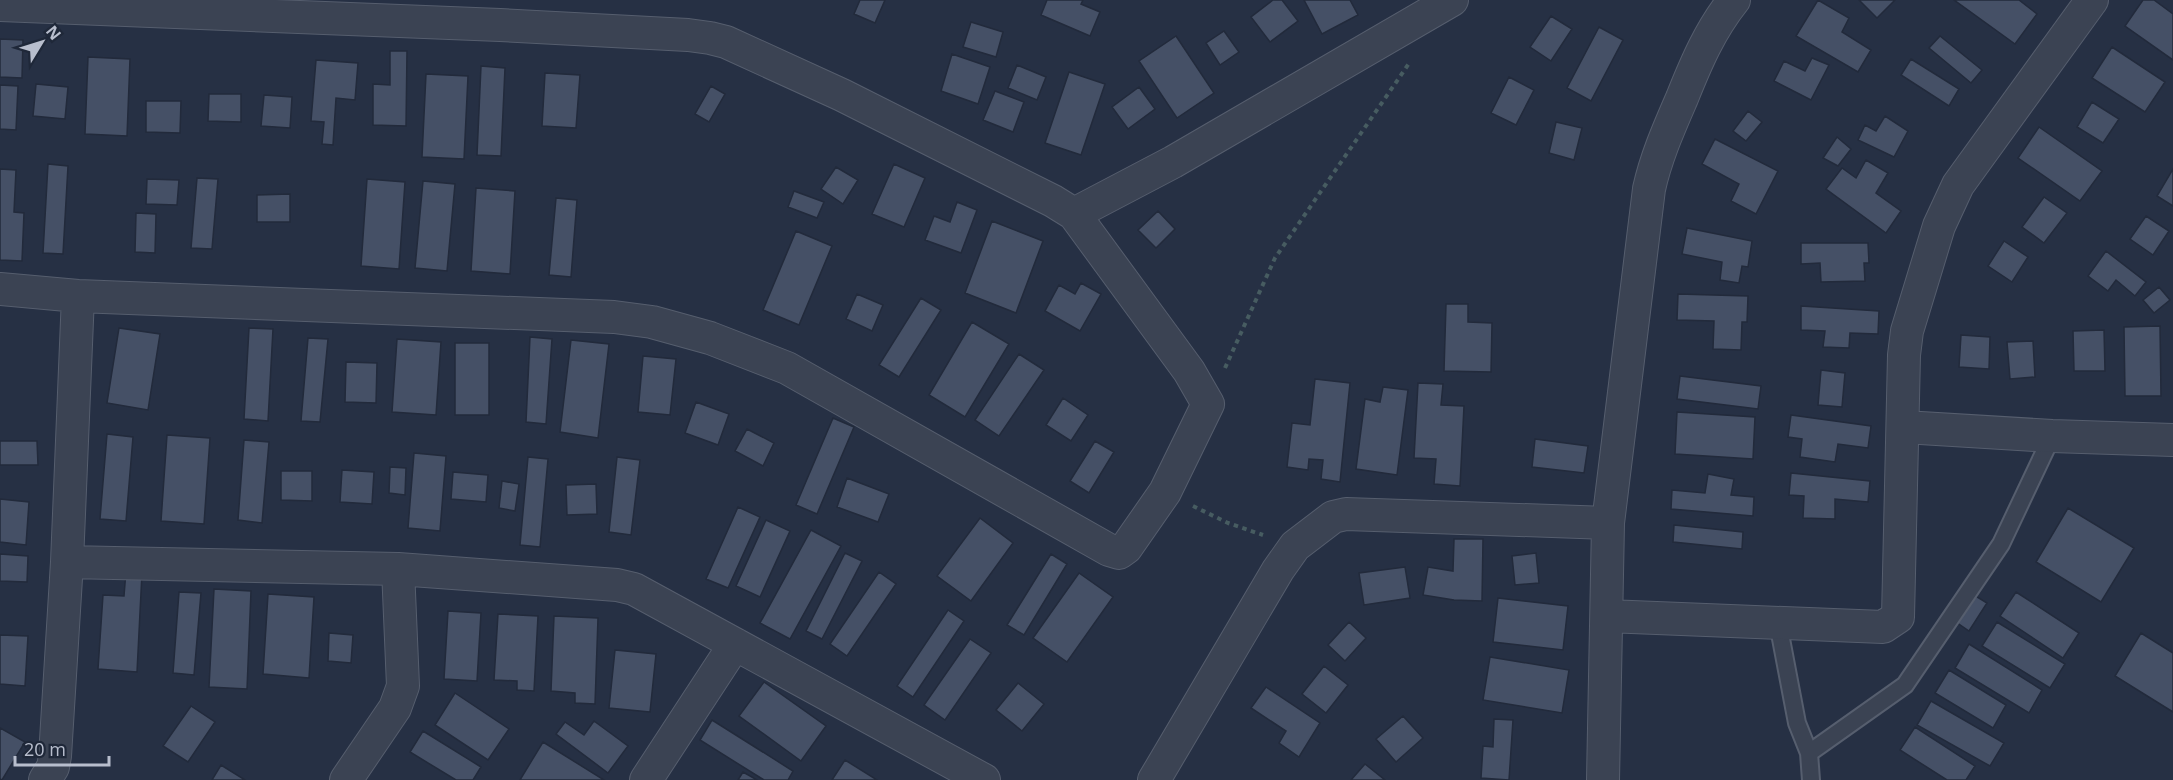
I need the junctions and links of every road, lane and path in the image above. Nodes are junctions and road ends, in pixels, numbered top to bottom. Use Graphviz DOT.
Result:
graph roads {
  1 [pos="1452,0"];
  2 [pos="1734,0"];
  3 [pos="2092,0"];
  4 [pos="0,5"];
  5 [pos="501,13"];
  6 [pos="1413,57"];
  7 [pos="1074,214"];
  8 [pos="0,289"];
  9 [pos="78,296"];
  10 [pos="1208,404"];
  11 [pos="1904,427"];
  12 [pos="2052,436"];
  13 [pos="2173,440"];
  14 [pos="1165,492"];
  15 [pos="1608,523"];
  16 [pos="1295,546"];
  17 [pos="67,562"];
  18 [pos="398,569"];
  19 [pos="1607,616"];
  20 [pos="1778,623"];
  21 [pos="735,644"];
  22 [pos="1809,753"];
  23 [pos="971,777"];
  24 [pos="45,780"];
  25 [pos="346,780"];
  26 [pos="646,780"];
  27 [pos="1154,780"];
  28 [pos="1603,780"];
  29 [pos="1811,780"];
  1 -- 7 [label="street"];
  2 -- 15 [label="street"];
  3 -- 11 [label="street"];
  4 -- 5 [label="street"];
  5 -- 7 [label="street"];
  6 -- 10 [label="path"];
  7 -- 10 [label="street"];
  8 -- 9 [label="street"];
  9 -- 14 [label="street"];
  9 -- 17 [label="street"];
  10 -- 14 [label="street"];
  11 -- 12 [label="street"];
  11 -- 20 [label="street"];
  12 -- 13 [label="street"];
  12 -- 22 [label="lane"];
  14 -- 16 [label="path"];
  15 -- 16 [label="street"];
  15 -- 19 [label="street"];
  16 -- 27 [label="street"];
  17 -- 18 [label="street"];
  17 -- 24 [label="street"];
  18 -- 21 [label="street"];
  18 -- 25 [label="street"];
  19 -- 20 [label="street"];
  19 -- 28 [label="street"];
  20 -- 22 [label="lane"];
  21 -- 23 [label="street"];
  21 -- 26 [label="street"];
  22 -- 29 [label="lane"];
}
